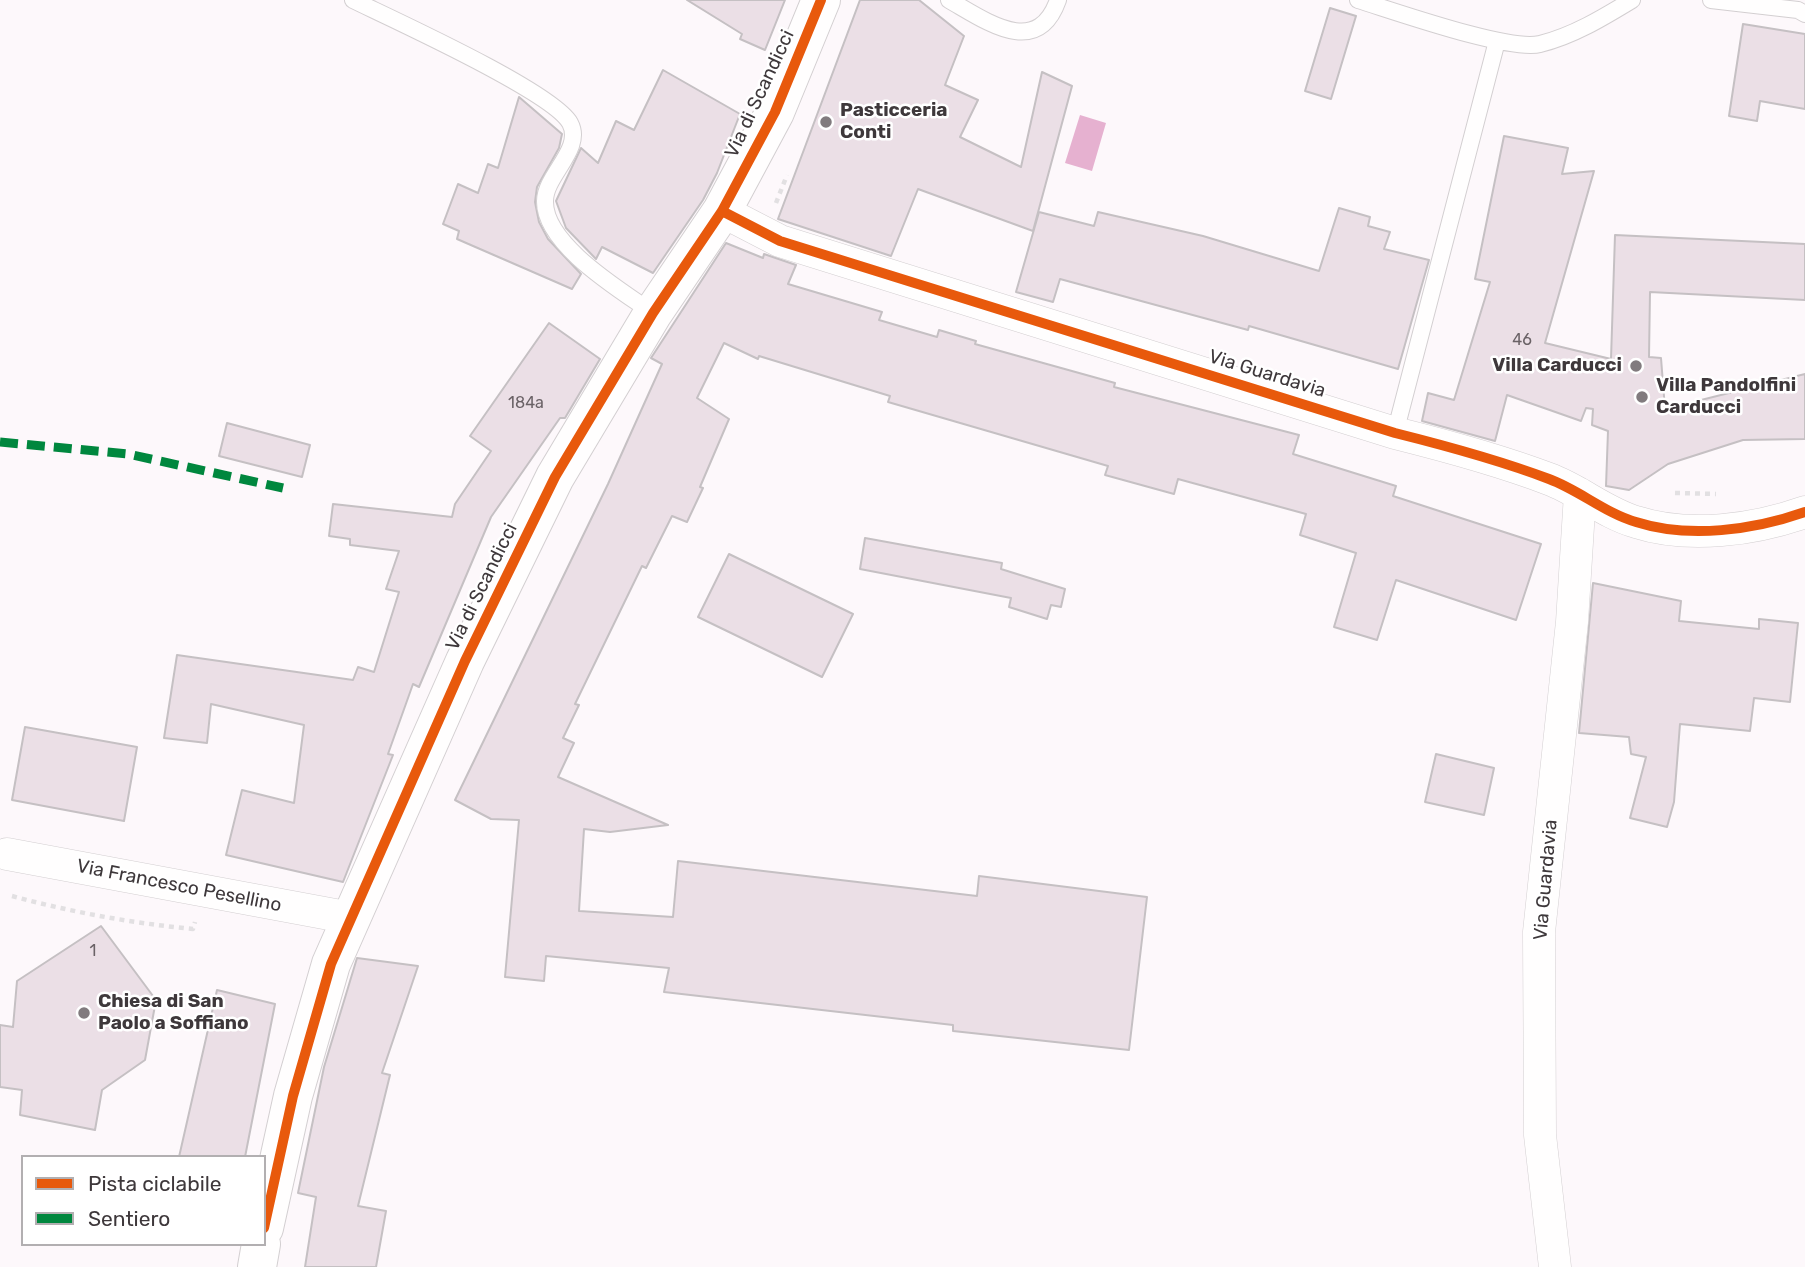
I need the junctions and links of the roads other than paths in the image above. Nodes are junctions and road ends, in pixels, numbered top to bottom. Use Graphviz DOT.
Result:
graph roads {
  1 [pos="353,0"];
  2 [pos="821,0"];
  3 [pos="949,0"];
  4 [pos="1058,0"];
  5 [pos="1358,0"];
  6 [pos="1632,0"];
  7 [pos="1711,0"];
  8 [pos="1805,14"];
  9 [pos="1497,41"];
  10 [pos="722,211"];
  11 [pos="653,313"];
  12 [pos="1395,433"];
  13 [pos="1580,494"];
  14 [pos="1805,512"];
  15 [pos="7,854"];
  16 [pos="351,918"];
  17 [pos="266,1219"];
  18 [pos="261,1246"];
  19 [pos="257,1267"];
  20 [pos="1555,1267"];
  1 -- 11 [label="lane"];
  2 -- 10 [label="street, Via di Scandicci"];
  3 -- 4 [label="lane"];
  5 -- 9 [label="lane"];
  6 -- 9 [label="lane"];
  7 -- 8 [label="lane"];
  9 -- 12 [label="lane"];
  10 -- 11 [label="street, Via di Scandicci"];
  10 -- 12 [label="street, Via Guardavia"];
  11 -- 16 [label="street, Via di Scandicci"];
  12 -- 13 [label="street, Via Guardavia"];
  13 -- 14 [label="street, Via Guardavia"];
  13 -- 20 [label="street, Via Guardavia"];
  15 -- 16 [label="street, Via Francesco Pesellino"];
  16 -- 17 [label="street, Via di Scandicci"];
  18 -- 19 [label="street"];
}
